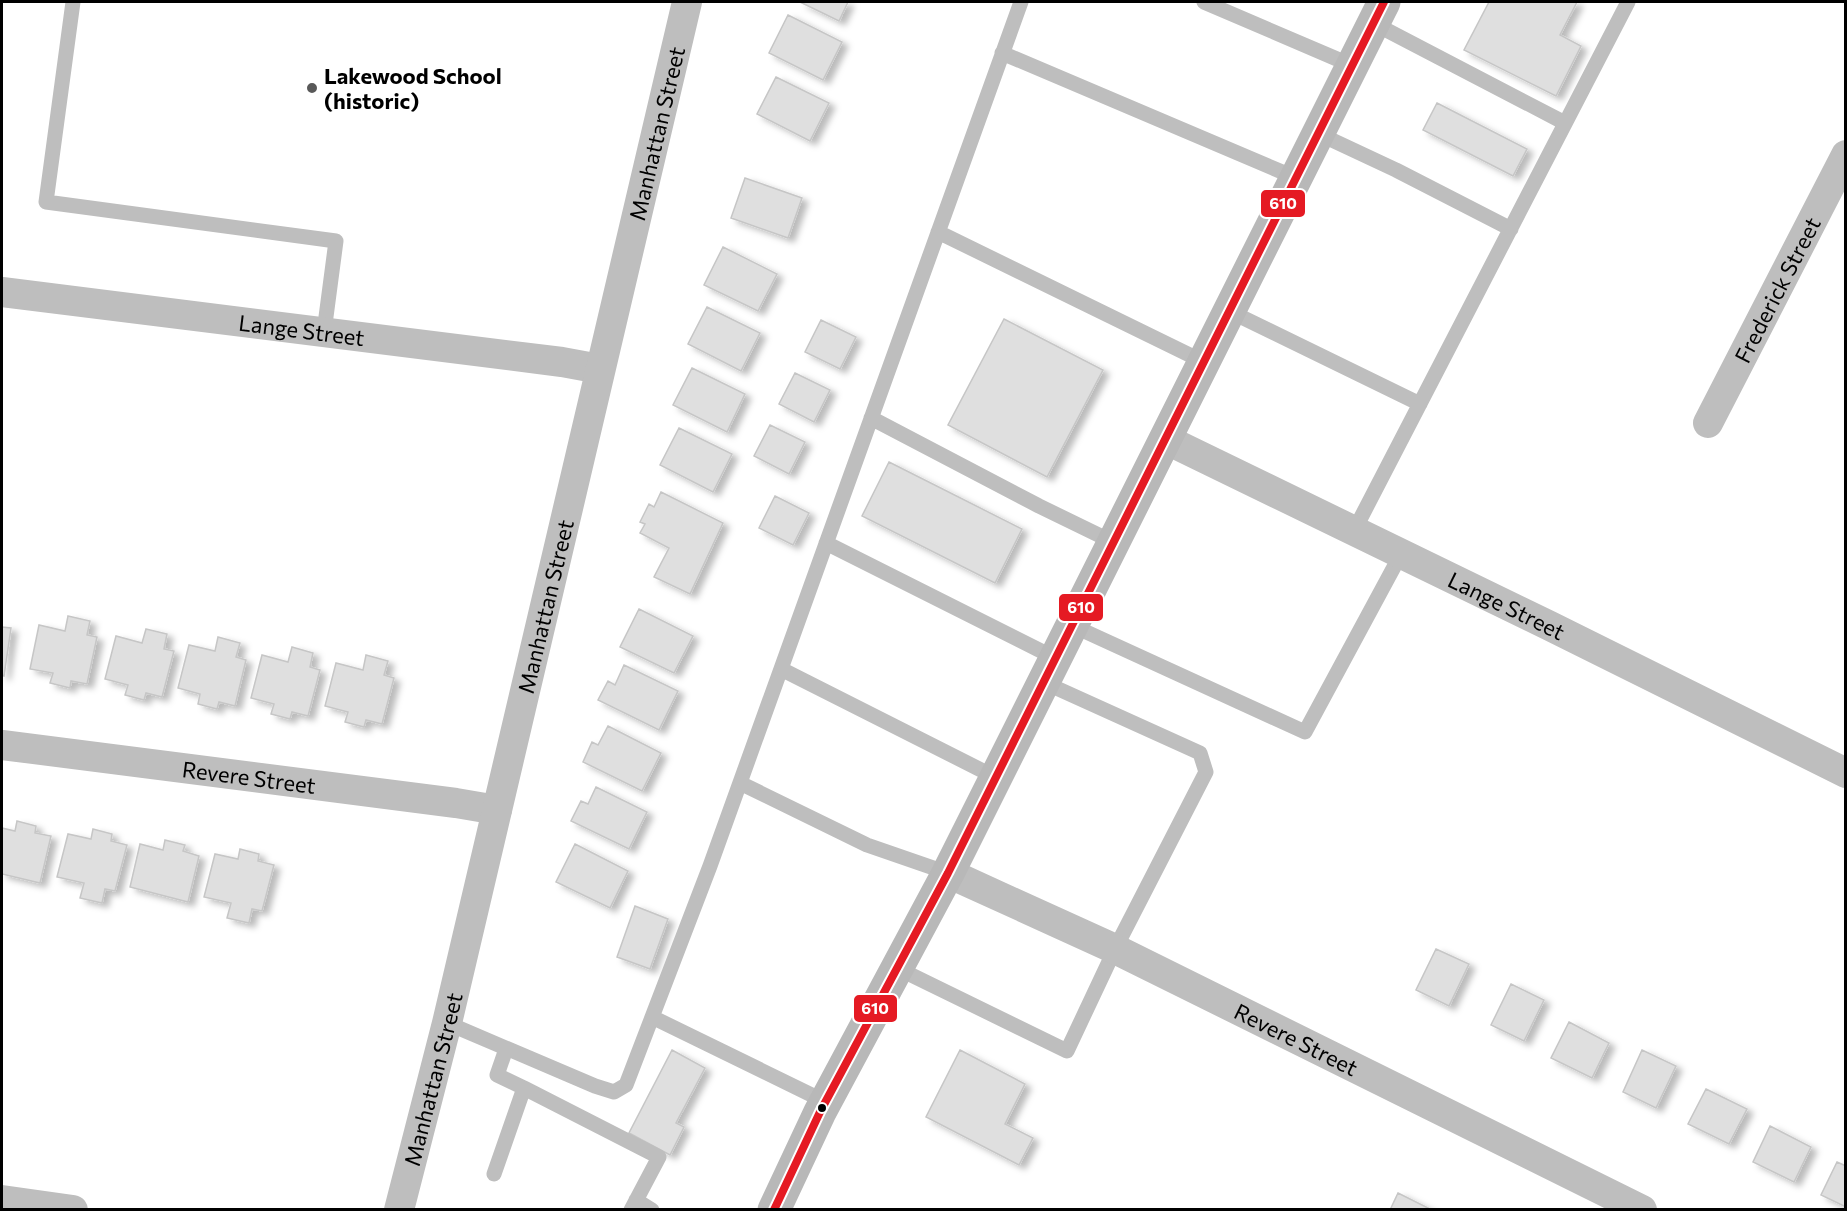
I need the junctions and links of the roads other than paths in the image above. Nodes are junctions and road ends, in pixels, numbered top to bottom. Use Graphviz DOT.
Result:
graph roads {
  1 [pos="73,2"];
  2 [pos="687,2"];
  3 [pos="1021,2"];
  4 [pos="1204,2"];
  5 [pos="1628,2"];
  6 [pos="1378,12"];
  7 [pos="1002,53"];
  8 [pos="1351,65"];
  9 [pos="1565,123"];
  10 [pos="1317,133"];
  11 [pos="1845,155"];
  12 [pos="1294,177"];
  13 [pos="1511,229"];
  14 [pos="938,231"];
  15 [pos="2,292"];
  16 [pos="1229,311"];
  17 [pos="324,332"];
  18 [pos="1204,362"];
  19 [pos="600,369"];
  20 [pos="1420,404"];
  21 [pos="871,418"];
  22 [pos="1708,423"];
  23 [pos="1165,439"];
  24 [pos="1354,531"];
  25 [pos="1113,542"];
  26 [pos="826,543"];
  27 [pos="1401,554"];
  28 [pos="1071,625"];
  29 [pos="781,669"];
  30 [pos="1049,670"];
  31 [pos="2,745"];
  32 [pos="1845,773"];
  33 [pos="995,777"];
  34 [pos="740,783"];
  35 [pos="497,810"];
  36 [pos="948,873"];
  37 [pos="1115,949"];
  38 [pos="897,968"];
  39 [pos="652,1017"];
  40 [pos="447,1023"];
  41 [pos="506,1049"];
  42 [pos="524,1088"];
  43 [pos="825,1102"];
  44 [pos="494,1174"];
  45 [pos="2,1200"];
  46 [pos="634,1205"];
  47 [pos="73,1209"];
  48 [pos="399,1209"];
  49 [pos="652,1209"];
  50 [pos="774,1209"];
  51 [pos="1642,1209"];
  1 -- 17 [label="lane"];
  2 -- 19 [label="street, Manhattan Street"];
  3 -- 7 [label="lane"];
  4 -- 8 [label="lane"];
  5 -- 9 [label="lane"];
  6 -- 8 [label="main road"];
  6 -- 9 [label="lane"];
  7 -- 12 [label="lane"];
  7 -- 14 [label="lane"];
  8 -- 10 [label="main road"];
  9 -- 13 [label="lane"];
  10 -- 12 [label="main road"];
  10 -- 13 [label="lane"];
  11 -- 22 [label="street, Frederick Street"];
  12 -- 16 [label="main road"];
  13 -- 20 [label="lane"];
  14 -- 18 [label="lane"];
  14 -- 21 [label="lane"];
  15 -- 17 [label="street, Lange Street"];
  16 -- 18 [label="main road"];
  16 -- 20 [label="lane"];
  17 -- 19 [label="street, Lange Street"];
  18 -- 23 [label="main road"];
  19 -- 35 [label="street, Manhattan Street"];
  20 -- 24 [label="lane"];
  21 -- 25 [label="lane"];
  21 -- 26 [label="lane"];
  23 -- 24 [label="street, Lange Street"];
  23 -- 25 [label="main road"];
  24 -- 27 [label="street, Lange Street"];
  25 -- 28 [label="main road"];
  26 -- 29 [label="lane"];
  26 -- 30 [label="lane"];
  27 -- 28 [label="lane"];
  27 -- 32 [label="street, Lange Street"];
  28 -- 30 [label="main road"];
  29 -- 33 [label="lane"];
  29 -- 34 [label="lane"];
  30 -- 33 [label="main road"];
  30 -- 37 [label="lane"];
  31 -- 35 [label="street, Revere Street"];
  33 -- 36 [label="main road"];
  34 -- 36 [label="lane"];
  34 -- 39 [label="lane"];
  35 -- 40 [label="street, Manhattan Street"];
  36 -- 37 [label="street, Revere Street"];
  36 -- 38 [label="main road"];
  37 -- 38 [label="lane"];
  37 -- 51 [label="street, Revere Street"];
  38 -- 43 [label="main road"];
  39 -- 41 [label="lane"];
  39 -- 43 [label="lane"];
  40 -- 41 [label="lane"];
  40 -- 48 [label="street, Manhattan Street"];
  41 -- 42 [label="lane"];
  42 -- 44 [label="lane"];
  42 -- 46 [label="lane"];
  43 -- 50 [label="main road"];
  45 -- 47 [label="street"];
  46 -- 49 [label="lane"];
}
